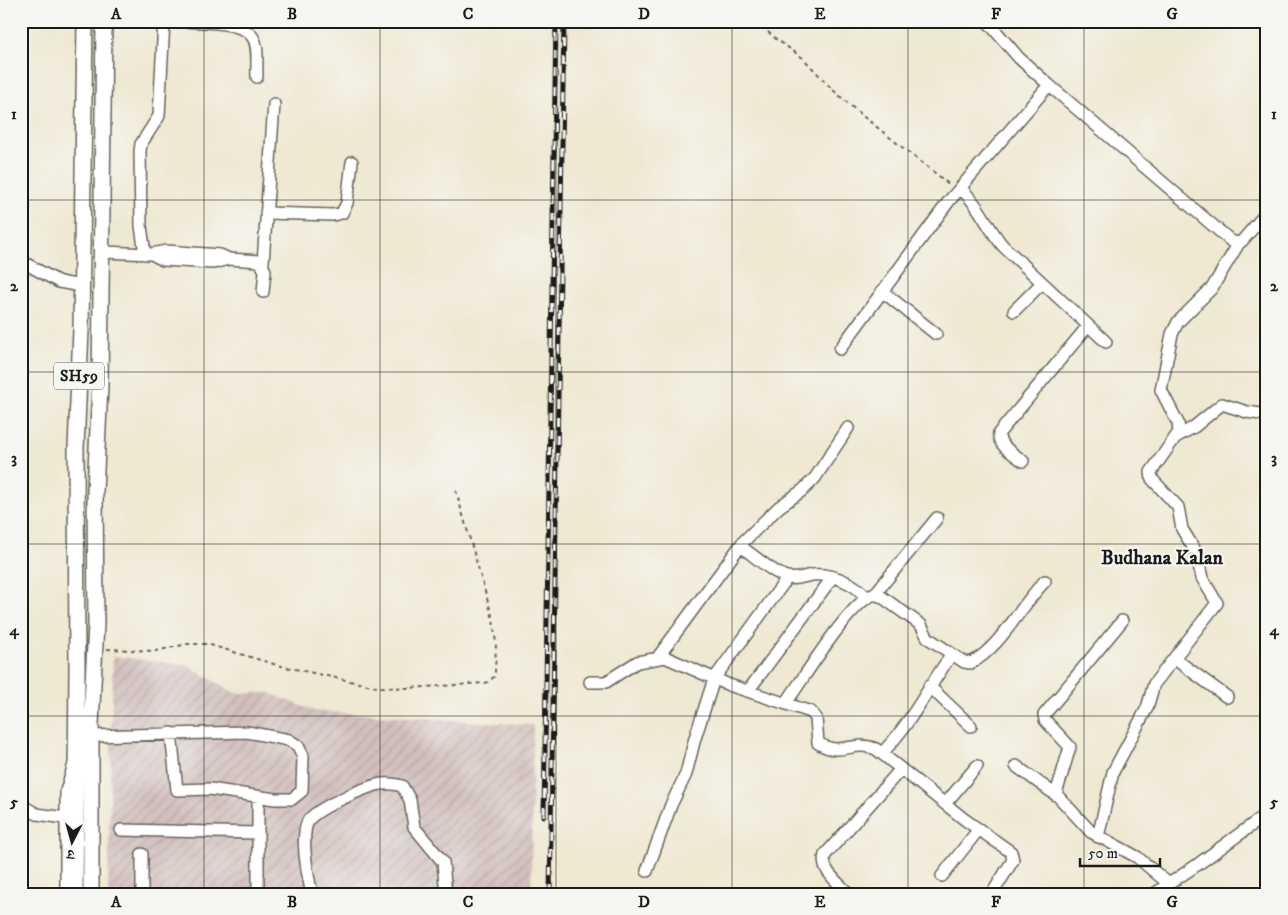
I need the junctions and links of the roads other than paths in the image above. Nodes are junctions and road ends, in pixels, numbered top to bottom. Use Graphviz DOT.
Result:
graph roads {
  1 [pos="85,21"];
  2 [pos="92,21"];
  3 [pos="104,21"];
  4 [pos="164,21"];
  5 [pos="987,21"];
  6 [pos="256,77"];
  7 [pos="1049,84"];
  8 [pos="84,86"];
  9 [pos="274,104"];
  10 [pos="352,162"];
  11 [pos="959,190"];
  12 [pos="1267,212"];
  13 [pos="266,213"];
  14 [pos="1239,242"];
  15 [pos="102,252"];
  16 [pos="148,254"];
  17 [pos="21,261"];
  18 [pos="262,263"];
  19 [pos="1042,283"];
  20 [pos="81,286"];
  21 [pos="263,292"];
  22 [pos="882,292"];
  23 [pos="1014,311"];
  24 [pos="1088,326"];
  25 [pos="936,334"];
  26 [pos="1106,342"];
  27 [pos="840,349"];
  28 [pos="1267,415"];
  29 [pos="848,428"];
  30 [pos="1176,437"];
  31 [pos="1023,461"];
  32 [pos="937,518"];
  33 [pos="740,546"];
  34 [pos="788,578"];
  35 [pos="832,578"];
  36 [pos="1045,581"];
  37 [pos="870,596"];
  38 [pos="1122,622"];
  39 [pos="952,654"];
  40 [pos="658,657"];
  41 [pos="1175,659"];
  42 [pos="714,679"];
  43 [pos="590,682"];
  44 [pos="929,686"];
  45 [pos="748,691"];
  46 [pos="1227,697"];
  47 [pos="786,703"];
  48 [pos="971,726"];
  49 [pos="171,733"];
  50 [pos="91,736"];
  51 [pos="882,753"];
  52 [pos="76,759"];
  53 [pos="977,766"];
  54 [pos="1016,766"];
  55 [pos="901,769"];
  56 [pos="1056,796"];
  57 [pos="258,797"];
  58 [pos="946,804"];
  59 [pos="21,805"];
  60 [pos="65,818"];
  61 [pos="1264,821"];
  62 [pos="979,829"];
  63 [pos="120,830"];
  64 [pos="258,833"];
  65 [pos="1098,837"];
  66 [pos="142,854"];
  67 [pos="647,871"];
  68 [pos="942,876"];
  69 [pos="1169,884"];
  70 [pos="66,894"];
  71 [pos="74,894"];
  72 [pos="91,894"];
  73 [pos="142,894"];
  74 [pos="258,894"];
  75 [pos="312,894"];
  76 [pos="446,894"];
  77 [pos="848,894"];
  78 [pos="992,894"];
  79 [pos="1154,894"];
  1 -- 8 [label="main road, SH59"];
  2 -- 8 [label="main road"];
  3 -- 15 [label="main road, SH59"];
  4 -- 6 [label="street"];
  4 -- 16 [label="street"];
  5 -- 7 [label="street"];
  7 -- 11 [label="street"];
  7 -- 14 [label="street"];
  8 -- 20 [label="main road, SH59"];
  9 -- 13 [label="street"];
  10 -- 13 [label="street"];
  11 -- 19 [label="street"];
  11 -- 22 [label="street"];
  12 -- 14 [label="street"];
  13 -- 18 [label="street"];
  14 -- 30 [label="street"];
  15 -- 16 [label="street"];
  15 -- 50 [label="main road, SH59"];
  16 -- 18 [label="street"];
  17 -- 20 [label="street"];
  18 -- 21 [label="street"];
  19 -- 23 [label="street"];
  19 -- 24 [label="street"];
  20 -- 52 [label="main road, SH59"];
  22 -- 25 [label="street"];
  22 -- 27 [label="street"];
  24 -- 26 [label="street"];
  24 -- 31 [label="street"];
  28 -- 30 [label="street"];
  29 -- 33 [label="street"];
  30 -- 41 [label="street"];
  32 -- 37 [label="street"];
  33 -- 34 [label="street"];
  33 -- 40 [label="street"];
  34 -- 35 [label="street"];
  34 -- 42 [label="street"];
  35 -- 37 [label="street"];
  35 -- 45 [label="street"];
  36 -- 39 [label="street"];
  37 -- 39 [label="street"];
  37 -- 47 [label="street"];
  38 -- 56 [label="street"];
  39 -- 44 [label="street"];
  40 -- 42 [label="street"];
  40 -- 43 [label="street"];
  41 -- 46 [label="street"];
  41 -- 65 [label="street"];
  42 -- 45 [label="street"];
  42 -- 67 [label="street"];
  44 -- 48 [label="street"];
  44 -- 51 [label="street"];
  45 -- 47 [label="street"];
  47 -- 51 [label="street"];
  49 -- 50 [label="street"];
  49 -- 57 [label="street"];
  49 -- 57 [label="street"];
  50 -- 72 [label="main road, SH59"];
  51 -- 55 [label="street"];
  52 -- 60 [label="street"];
  52 -- 71 [label="main road, SH59"];
  53 -- 58 [label="street"];
  54 -- 56 [label="street"];
  55 -- 58 [label="street"];
  55 -- 77 [label="street"];
  56 -- 65 [label="street"];
  57 -- 64 [label="street"];
  58 -- 62 [label="street"];
  59 -- 60 [label="street"];
  60 -- 70 [label="street"];
  61 -- 69 [label="street"];
  62 -- 68 [label="street"];
  62 -- 78 [label="street"];
  63 -- 64 [label="street"];
  64 -- 74 [label="street"];
  65 -- 69 [label="street"];
  66 -- 73 [label="street"];
  69 -- 79 [label="street"];
  75 -- 76 [label="street"];
}
